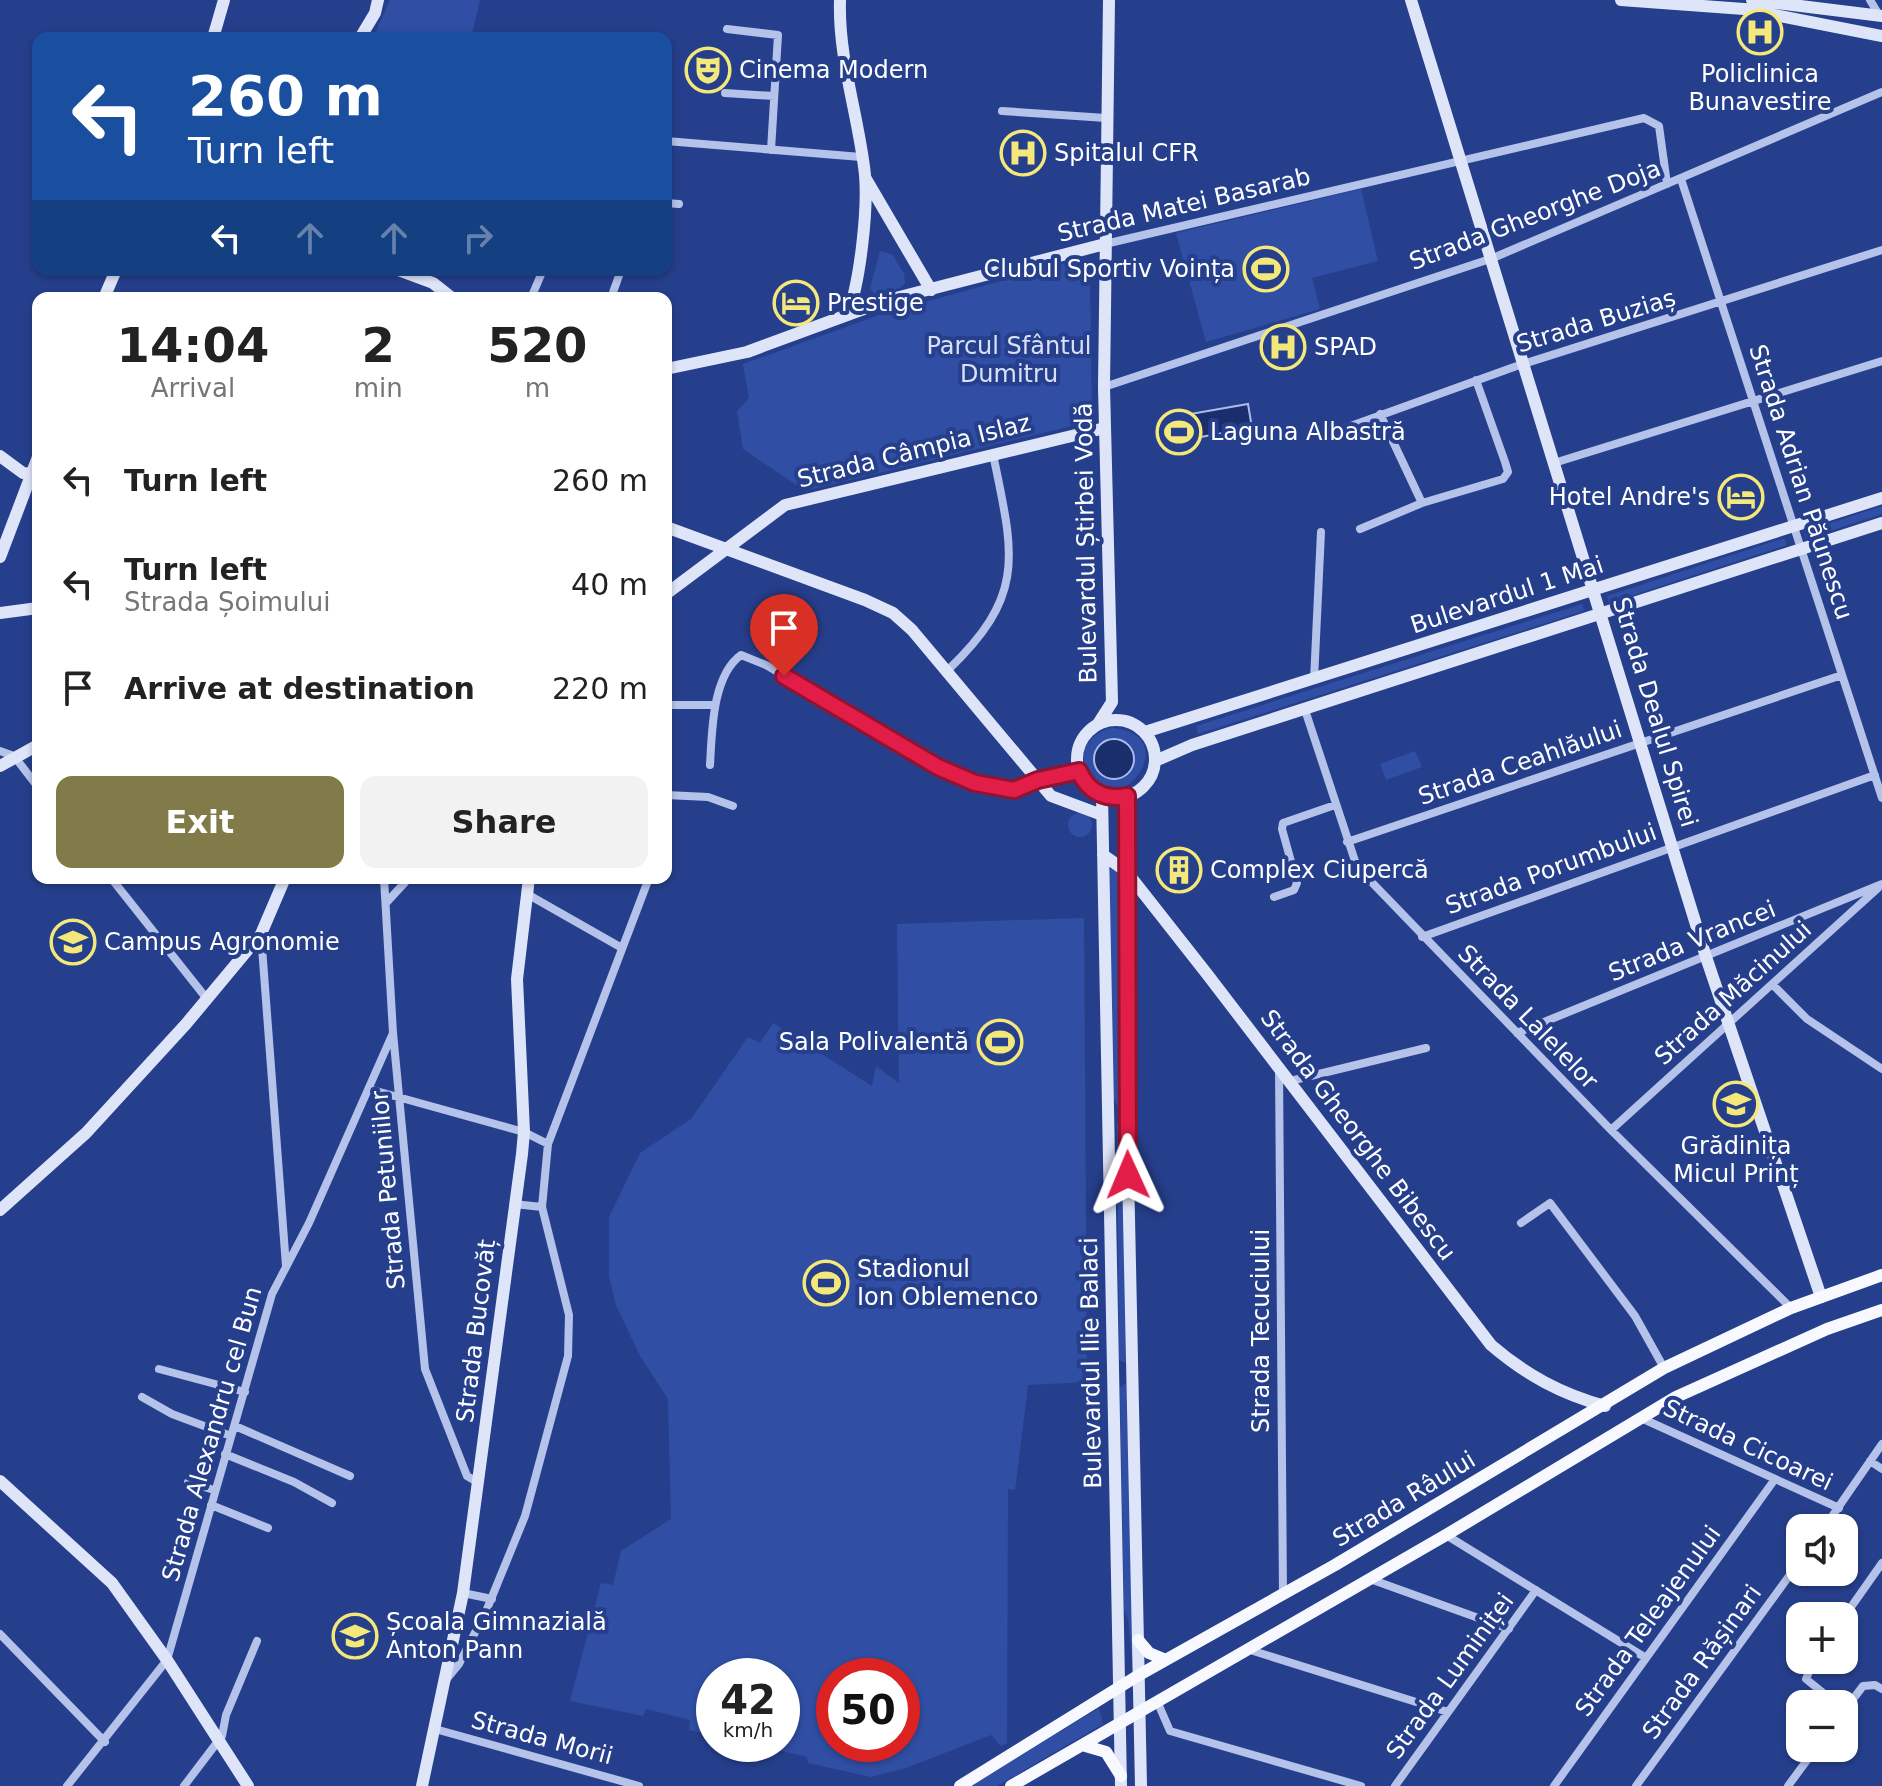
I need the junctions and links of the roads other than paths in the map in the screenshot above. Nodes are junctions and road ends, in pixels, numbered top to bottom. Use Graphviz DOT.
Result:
graph roads {
  1 [pos="224,0"];
  2 [pos="378,0"];
  3 [pos="840,0"];
  4 [pos="1109,0"];
  5 [pos="1411,0"];
  6 [pos="1621,0"];
  7 [pos="1730,0"];
  8 [pos="1842,0"];
  9 [pos="1870,0"];
  10 [pos="1748,5"];
  11 [pos="1827,12"];
  12 [pos="1881,16"];
  13 [pos="727,29"];
  14 [pos="215,32"];
  15 [pos="364,32"];
  16 [pos="1882,36"];
  17 [pos="1882,92"];
  18 [pos="725,93"];
  19 [pos="774,96"];
  20 [pos="1002,111"];
  21 [pos="1106,118"];
  22 [pos="672,142"];
  23 [pos="771,150"];
  24 [pos="861,157"];
  25 [pos="1463,161"];
  26 [pos="865,177"];
  27 [pos="1681,179"];
  28 [pos="1667,184"];
  29 [pos="672,203"];
  30 [pos="679,204"];
  31 [pos="1105,244"];
  32 [pos="1882,250"];
  33 [pos="1493,258"];
  34 [pos="414,276"];
  35 [pos="931,290"];
  36 [pos="444,292"];
  37 [pos="1722,302"];
  38 [pos="848,314"];
  39 [pos="1882,361"];
  40 [pos="1523,364"];
  41 [pos="672,368"];
  42 [pos="1476,380"];
  43 [pos="1104,387"];
  44 [pos="1753,401"];
  45 [pos="1380,414"];
  46 [pos="1105,428"];
  47 [pos="1323,436"];
  48 [pos="993,454"];
  49 [pos="0,456"];
  50 [pos="1554,463"];
  51 [pos="32,474"];
  52 [pos="32,483"];
  53 [pos="1882,498"];
  54 [pos="1422,503"];
  55 [pos="1882,523"];
  56 [pos="1794,526"];
  57 [pos="672,529"];
  58 [pos="1360,529"];
  59 [pos="1321,532"];
  60 [pos="728,549"];
  61 [pos="1801,549"];
  62 [pos="0,557"];
  63 [pos="672,590"];
  64 [pos="1594,590"];
  65 [pos="32,609"];
  66 [pos="0,613"];
  67 [pos="1602,615"];
  68 [pos="948,670"];
  69 [pos="1842,675"];
  70 [pos="1314,680"];
  71 [pos="1112,702"];
  72 [pos="672,705"];
  73 [pos="714,705"];
  74 [pos="1305,710"];
  75 [pos="1126,721"];
  76 [pos="1098,724"];
  77 [pos="1145,732"];
  78 [pos="1640,743"];
  79 [pos="32,748"];
  80 [pos="0,751"];
  81 [pos="14,756"];
  82 [pos="1155,761"];
  83 [pos="710,765"];
  84 [pos="0,766"];
  85 [pos="1079,771"];
  86 [pos="1875,775"];
  87 [pos="32,779"];
  88 [pos="1038,780"];
  89 [pos="672,795"];
  90 [pos="1102,795"];
  91 [pos="1127,796"];
  92 [pos="1882,798"];
  93 [pos="1335,805"];
  94 [pos="733,806"];
  95 [pos="1102,815"];
  96 [pos="1347,842"];
  97 [pos="1673,846"];
  98 [pos="1103,855"];
  99 [pos="1126,855"];
  100 [pos="1126,871"];
  101 [pos="116,884"];
  102 [pos="282,884"];
  103 [pos="384,884"];
  104 [pos="403,884"];
  105 [pos="528,884"];
  106 [pos="647,884"];
  107 [pos="1882,884"];
  108 [pos="527,894"];
  109 [pos="1274,897"];
  110 [pos="386,903"];
  111 [pos="261,934"];
  112 [pos="1422,937"];
  113 [pos="622,948"];
  114 [pos="1706,957"];
  115 [pos="1773,985"];
  116 [pos="207,999"];
  117 [pos="1727,1024"];
  118 [pos="393,1033"];
  119 [pos="1517,1033"];
  120 [pos="1426,1048"];
  121 [pos="1279,1066"];
  122 [pos="1882,1069"];
  123 [pos="1290,1081"];
  124 [pos="369,1089"];
  125 [pos="400,1096"];
  126 [pos="1127,1123"];
  127 [pos="1109,1124"];
  128 [pos="1611,1130"];
  129 [pos="524,1132"];
  130 [pos="548,1144"];
  131 [pos="514,1204"];
  132 [pos="542,1207"];
  133 [pos="0,1210"];
  134 [pos="1521,1223"];
  135 [pos="286,1267"];
  136 [pos="1882,1275"];
  137 [pos="1821,1297"];
  138 [pos="1791,1308"];
  139 [pos="1882,1310"];
  140 [pos="1664,1368"];
  141 [pos="159,1369"];
  142 [pos="245,1392"];
  143 [pos="142,1397"];
  144 [pos="1605,1406"];
  145 [pos="1641,1418"];
  146 [pos="233,1431"];
  147 [pos="1882,1444"];
  148 [pos="225,1454"];
  149 [pos="1870,1461"];
  150 [pos="1882,1469"];
  151 [pos="350,1476"];
  152 [pos="1775,1479"];
  153 [pos="0,1481"];
  154 [pos="188,1482"];
  155 [pos="480,1483"];
  156 [pos="214,1490"];
  157 [pos="332,1503"];
  158 [pos="211,1505"];
  159 [pos="1839,1508"];
  160 [pos="1834,1514"];
  161 [pos="268,1528"];
  162 [pos="1446,1535"];
  163 [pos="1882,1563"];
  164 [pos="1370,1579"];
  165 [pos="1786,1580"];
  166 [pos="1536,1590"];
  167 [pos="463,1593"];
  168 [pos="1283,1596"];
  169 [pos="492,1599"];
  170 [pos="1855,1602"];
  171 [pos="1509,1629"];
  172 [pos="0,1634"];
  173 [pos="1138,1640"];
  174 [pos="257,1641"];
  175 [pos="1247,1649"];
  176 [pos="1646,1658"];
  177 [pos="167,1660"];
  178 [pos="1166,1660"];
  179 [pos="1808,1674"];
  180 [pos="1139,1675"];
  181 [pos="445,1681"];
  182 [pos="1120,1687"];
  183 [pos="1882,1689"];
  184 [pos="1820,1690"];
  185 [pos="1858,1692"];
  186 [pos="1157,1701"];
  187 [pos="1139,1711"];
  188 [pos="1448,1712"];
  189 [pos="1120,1722"];
  190 [pos="435,1729"];
  191 [pos="105,1742"];
  192 [pos="218,1743"];
  193 [pos="1082,1745"];
  194 [pos="1806,1762"];
  195 [pos="1121,1781"];
  196 [pos="67,1786"];
  197 [pos="184,1786"];
  198 [pos="248,1786"];
  199 [pos="422,1786"];
  200 [pos="639,1786"];
  201 [pos="960,1786"];
  202 [pos="1011,1786"];
  203 [pos="1141,1786"];
  204 [pos="1361,1786"];
  205 [pos="1395,1786"];
  206 [pos="1554,1786"];
  207 [pos="1636,1786"];
  208 [pos="1788,1786"];
  1 -- 14 [label="street"];
  2 -- 15 [label="street"];
  3 -- 24 [label="street"];
  4 -- 21 [label="street, Bulevardul Știrbei Vodă"];
  5 -- 25 [label="street, Strada Dealul Spirei"];
  6 -- 10 [label="street"];
  7 -- 10 [label="street"];
  8 -- 11 [label="street"];
  9 -- 12 [label="street"];
  10 -- 11 [label="street"];
  10 -- 16 [label="street"];
  11 -- 12 [label="street"];
  13 -- 19 [label="street"];
  17 -- 27 [label="street, Strada Gheorghe Doja"];
  18 -- 19 [label="street"];
  19 -- 23 [label="street"];
  20 -- 21 [label="street"];
  21 -- 31 [label="street, Bulevardul Știrbei Vodă"];
  22 -- 23 [label="street"];
  23 -- 24 [label="street"];
  24 -- 26 [label="street"];
  25 -- 28 [label="street, Strada Matei Basarab"];
  25 -- 31 [label="street, Strada Matei Basarab"];
  25 -- 33 [label="street, Strada Dealul Spirei"];
  26 -- 35 [label="street"];
  26 -- 38 [label="street"];
  27 -- 28 [label="street, Strada Gheorghe Doja"];
  27 -- 37 [label="street, Strada Adrian Păunescu"];
  28 -- 33 [label="street, Strada Gheorghe Doja"];
  29 -- 30 [label="street"];
  31 -- 35 [label="street, Strada Matei Basarab"];
  31 -- 43 [label="street, Bulevardul Știrbei Vodă"];
  32 -- 37 [label="street, Strada Buziaș"];
  33 -- 40 [label="street, Strada Dealul Spirei"];
  33 -- 43 [label="street, Strada Gheorghe Doja"];
  34 -- 36 [label="street"];
  35 -- 38 [label="street, Strada Matei Basarab"];
  37 -- 40 [label="street, Strada Buziaș"];
  37 -- 44 [label="street, Strada Adrian Păunescu"];
  38 -- 41 [label="street, Strada Matei Basarab"];
  39 -- 44 [label="street"];
  40 -- 42 [label="street, Strada Buziaș"];
  40 -- 50 [label="street, Strada Dealul Spirei"];
  42 -- 45 [label="street, Strada Buziaș"];
  42 -- 54 [label="street"];
  43 -- 46 [label="street, Bulevardul Știrbei Vodă"];
  44 -- 50 [label="street"];
  44 -- 56 [label="street, Strada Adrian Păunescu"];
  45 -- 47 [label="street, Strada Buziaș"];
  45 -- 54 [label="street"];
  46 -- 48 [label="street, Strada Câmpia Islaz"];
  46 -- 71 [label="street, Bulevardul Știrbei Vodă"];
  48 -- 60 [label="street, Strada Câmpia Islaz"];
  48 -- 68 [label="street"];
  49 -- 51 [label="street"];
  50 -- 64 [label="street, Strada Dealul Spirei"];
  52 -- 62 [label="street"];
  53 -- 56 [label="street, Bulevardul 1 Mai"];
  54 -- 58 [label="street"];
  55 -- 61 [label="street, Bulevardul 1 Mai"];
  56 -- 61 [label="street, Strada Adrian Păunescu"];
  56 -- 64 [label="street, Bulevardul 1 Mai"];
  57 -- 60 [label="street"];
  59 -- 70 [label="street"];
  60 -- 63 [label="street, Strada Câmpia Islaz"];
  60 -- 68 [label="street"];
  61 -- 67 [label="street, Bulevardul 1 Mai"];
  61 -- 69 [label="street, Strada Adrian Păunescu"];
  64 -- 67 [label="street, Strada Dealul Spirei"];
  64 -- 70 [label="street, Bulevardul 1 Mai"];
  65 -- 66 [label="street"];
  67 -- 74 [label="street, Bulevardul 1 Mai"];
  67 -- 78 [label="street, Strada Dealul Spirei"];
  68 -- 88 [label="street"];
  69 -- 78 [label="street, Strada Ceahlăului"];
  69 -- 86 [label="street, Strada Adrian Păunescu"];
  70 -- 77 [label="street, Bulevardul 1 Mai"];
  71 -- 75 [label="street, Bulevardul Știrbei Vodă"];
  71 -- 76 [label="street, Bulevardul Știrbei Vodă"];
  72 -- 73 [label="street"];
  73 -- 83 [label="street"];
  73 -- 88 [label="street"];
  74 -- 82 [label="street, Bulevardul 1 Mai"];
  74 -- 93 [label="street, Strada Lalelelor"];
  75 -- 76 [label="street"];
  75 -- 77 [label="street"];
  76 -- 85 [label="street"];
  77 -- 82 [label="street"];
  78 -- 96 [label="street, Strada Ceahlăului"];
  78 -- 97 [label="street, Strada Dealul Spirei"];
  79 -- 81 [label="street"];
  80 -- 81 [label="street"];
  81 -- 84 [label="street"];
  81 -- 87 [label="street"];
  82 -- 91 [label="street"];
  85 -- 88 [label="street"];
  85 -- 90 [label="street"];
  86 -- 92 [label="street, Strada Adrian Păunescu"];
  86 -- 97 [label="street, Strada Porumbului"];
  88 -- 95 [label="street"];
  89 -- 94 [label="street"];
  90 -- 91 [label="street"];
  90 -- 95 [label="street, Bulevardul Ilie Balaci"];
  91 -- 99 [label="street, Bulevardul Ilie Balaci"];
  93 -- 96 [label="street, Strada Lalelelor"];
  93 -- 109 [label="street"];
  95 -- 98 [label="street, Bulevardul Ilie Balaci"];
  96 -- 112 [label="street, Strada Lalelelor"];
  97 -- 112 [label="street, Strada Porumbului"];
  97 -- 114 [label="street, Strada Dealul Spirei"];
  98 -- 99 [label="street"];
  98 -- 100 [label="street, Strada Gheorghe Bibescu"];
  98 -- 127 [label="street, Bulevardul Ilie Balaci"];
  99 -- 100 [label="street, Bulevardul Ilie Balaci"];
  100 -- 121 [label="street, Strada Gheorghe Bibescu"];
  100 -- 126 [label="street, Bulevardul Ilie Balaci"];
  101 -- 116 [label="street"];
  102 -- 111 [label="street"];
  103 -- 110 [label="street, Strada Petuniilor"];
  104 -- 110 [label="street"];
  105 -- 108 [label="street, Strada Bucovăț"];
  106 -- 113 [label="street"];
  107 -- 114 [label="street, Strada Vrancei"];
  107 -- 115 [label="street, Strada Măcinului"];
  108 -- 113 [label="street"];
  108 -- 129 [label="street, Strada Bucovăț"];
  110 -- 118 [label="street, Strada Petuniilor"];
  111 -- 116 [label="street"];
  111 -- 135 [label="street"];
  112 -- 119 [label="street, Strada Lalelelor"];
  113 -- 130 [label="street"];
  114 -- 117 [label="street, Strada Dealul Spirei"];
  114 -- 119 [label="street, Strada Vrancei"];
  115 -- 117 [label="street, Strada Măcinului"];
  115 -- 122 [label="street"];
  116 -- 133 [label="street"];
  117 -- 128 [label="street, Strada Măcinului"];
  117 -- 137 [label="street, Strada Dealul Spirei"];
  118 -- 124 [label="street, Strada Alexandru cel Bun"];
  118 -- 125 [label="street, Strada Petuniilor"];
  119 -- 128 [label="street, Strada Lalelelor"];
  120 -- 123 [label="street"];
  121 -- 123 [label="street, Strada Gheorghe Bibescu"];
  121 -- 168 [label="street, Strada Tecuciului"];
  123 -- 144 [label="street, Strada Gheorghe Bibescu"];
  124 -- 125 [label="street"];
  124 -- 135 [label="street, Strada Alexandru cel Bun"];
  125 -- 129 [label="street"];
  125 -- 155 [label="street, Strada Petuniilor"];
  126 -- 127 [label="street"];
  126 -- 173 [label="street, Bulevardul Ilie Balaci"];
  127 -- 182 [label="street, Bulevardul Ilie Balaci"];
  128 -- 138 [label="street, Strada Lalelelor"];
  129 -- 130 [label="street"];
  129 -- 131 [label="street, Strada Bucovăț"];
  130 -- 132 [label="street"];
  131 -- 132 [label="street"];
  131 -- 155 [label="street, Strada Bucovăț"];
  132 -- 169 [label="street"];
  134 -- 140 [label="street"];
  135 -- 142 [label="street, Strada Alexandru cel Bun"];
  136 -- 137 [label="main road, Strada Râului"];
  137 -- 138 [label="main road, Strada Râului"];
  138 -- 140 [label="main road, Strada Râului"];
  139 -- 145 [label="main road"];
  140 -- 144 [label="main road, Strada Râului"];
  141 -- 142 [label="street"];
  142 -- 146 [label="street, Strada Alexandru cel Bun"];
  143 -- 146 [label="street"];
  144 -- 168 [label="main road, Strada Râului"];
  145 -- 152 [label="street, Strada Cicoarei"];
  145 -- 162 [label="main road"];
  146 -- 148 [label="street, Strada Alexandru cel Bun"];
  146 -- 151 [label="street"];
  147 -- 149 [label="street"];
  148 -- 156 [label="street, Strada Alexandru cel Bun"];
  148 -- 157 [label="street"];
  149 -- 150 [label="street"];
  149 -- 159 [label="street"];
  152 -- 159 [label="street, Strada Cicoarei"];
  152 -- 176 [label="street, Strada Teleajenului"];
  153 -- 177 [label="street"];
  154 -- 156 [label="street"];
  155 -- 167 [label="street, Strada Bucovăț"];
  156 -- 158 [label="street, Strada Alexandru cel Bun"];
  158 -- 161 [label="street"];
  158 -- 177 [label="street, Strada Alexandru cel Bun"];
  159 -- 160 [label="street"];
  162 -- 164 [label="main road"];
  162 -- 166 [label="street"];
  163 -- 170 [label="street"];
  164 -- 171 [label="street"];
  164 -- 175 [label="main road"];
  165 -- 207 [label="street, Strada Rășinari"];
  166 -- 171 [label="street, Strada Luminiței"];
  166 -- 176 [label="street"];
  167 -- 169 [label="street"];
  167 -- 181 [label="street, Strada Bucovăț"];
  168 -- 178 [label="main road, Strada Râului"];
  169 -- 181 [label="street"];
  171 -- 188 [label="street, Strada Luminiței"];
  172 -- 191 [label="street"];
  173 -- 178 [label="main road"];
  173 -- 180 [label="street, Bulevardul Ilie Balaci"];
  174 -- 192 [label="street"];
  175 -- 186 [label="main road"];
  175 -- 188 [label="street"];
  176 -- 206 [label="street, Strada Teleajenului"];
  177 -- 191 [label="street, Strada Alexandru cel Bun"];
  177 -- 192 [label="street"];
  178 -- 180 [label="main road, Strada Râului"];
  179 -- 184 [label="street"];
  180 -- 182 [label="main road, Strada Râului"];
  180 -- 187 [label="street, Bulevardul Ilie Balaci"];
  181 -- 190 [label="street, Strada Bucovăț"];
  182 -- 189 [label="street, Bulevardul Ilie Balaci"];
  182 -- 201 [label="main road, Strada Râului"];
  183 -- 185 [label="street"];
  186 -- 187 [label="main road"];
  186 -- 204 [label="street"];
  187 -- 189 [label="main road"];
  187 -- 203 [label="street, Bulevardul Ilie Balaci"];
  188 -- 205 [label="street, Strada Luminiței"];
  189 -- 193 [label="main road"];
  189 -- 195 [label="street, Bulevardul Ilie Balaci"];
  190 -- 199 [label="street, Strada Bucovăț"];
  190 -- 200 [label="street, Strada Morii"];
  191 -- 196 [label="street, Strada Alexandru cel Bun"];
  192 -- 197 [label="street"];
  192 -- 198 [label="street"];
  193 -- 195 [label="main road"];
  193 -- 202 [label="main road"];
  194 -- 208 [label="street"];
}
